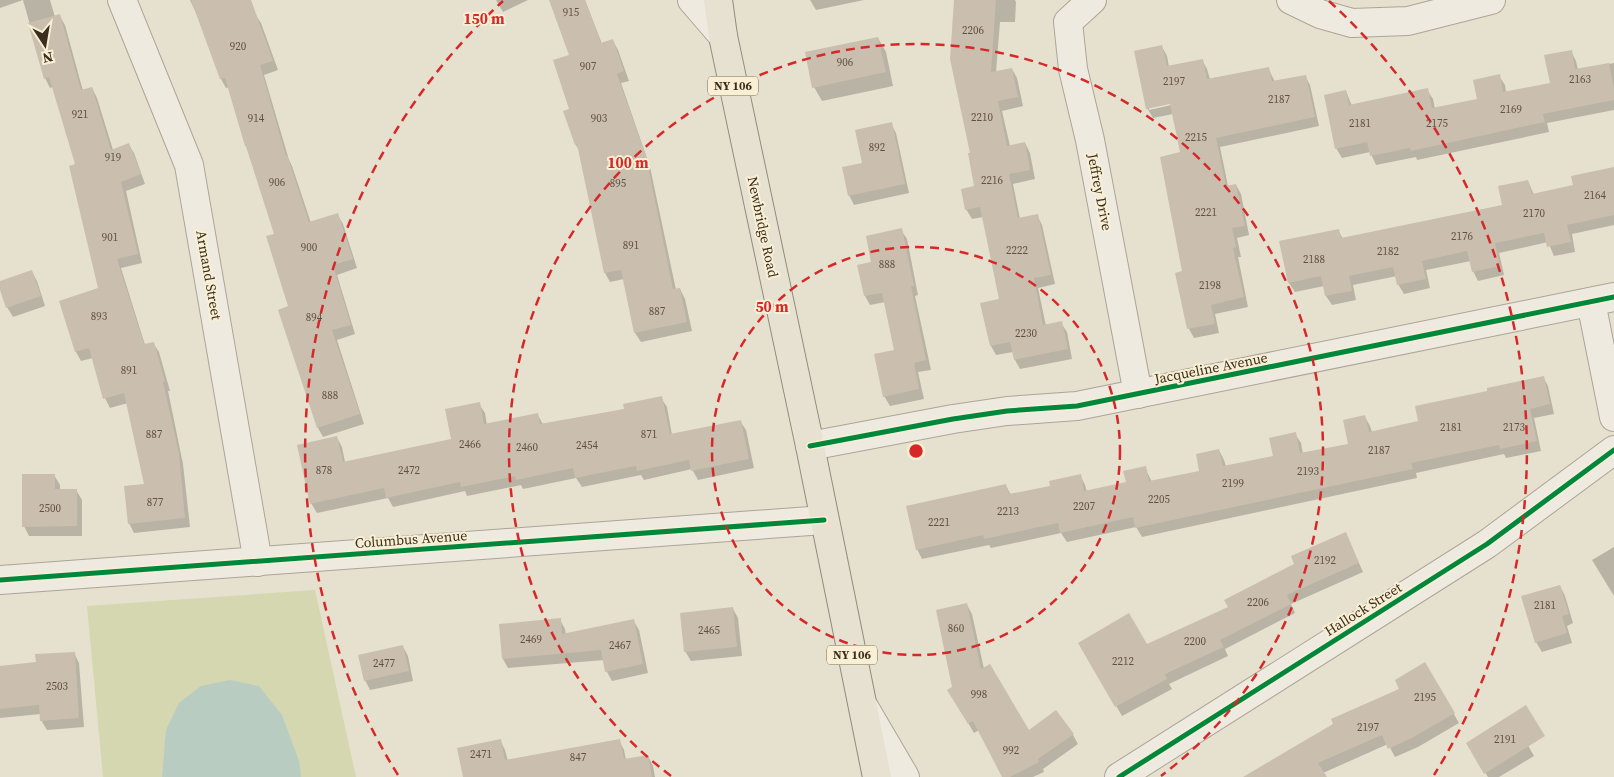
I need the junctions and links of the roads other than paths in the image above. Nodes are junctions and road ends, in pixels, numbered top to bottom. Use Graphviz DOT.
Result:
graph roads {
  1 [pos="122,0"];
  2 [pos="692,0"];
  3 [pos="718,0"];
  4 [pos="1092,0"];
  5 [pos="1291,0"];
  6 [pos="1483,1"];
  7 [pos="723,36"];
  8 [pos="1603,300"];
  9 [pos="1138,394"];
  10 [pos="1614,416"];
  11 [pos="810,446"];
  12 [pos="1614,450"];
  13 [pos="824,520"];
  14 [pos="258,562"];
  15 [pos="0,580"];
  16 [pos="862,703"];
  17 [pos="876,777"];
  18 [pos="905,777"];
  19 [pos="1119,777"];
  1 -- 14 [label="street, Armand Street"];
  2 -- 7 [label="street"];
  3 -- 7 [label="main road, Newbridge Road / NY 106"];
  4 -- 9 [label="street, Jeffrey Drive"];
  5 -- 6 [label="street"];
  7 -- 11 [label="main road, Newbridge Road / NY 106"];
  8 -- 9 [label="street, Jacqueline Avenue"];
  8 -- 10 [label="street"];
  9 -- 11 [label="street, Jacqueline Avenue"];
  11 -- 13 [label="main road, Newbridge Road / NY 106"];
  12 -- 19 [label="street, Hallock Street"];
  13 -- 14 [label="street, Columbus Avenue"];
  13 -- 16 [label="main road, Newbridge Road / NY 106"];
  14 -- 15 [label="street, Columbus Avenue"];
  16 -- 17 [label="main road, Newbridge Road / NY 106"];
  16 -- 18 [label="street"];
}
